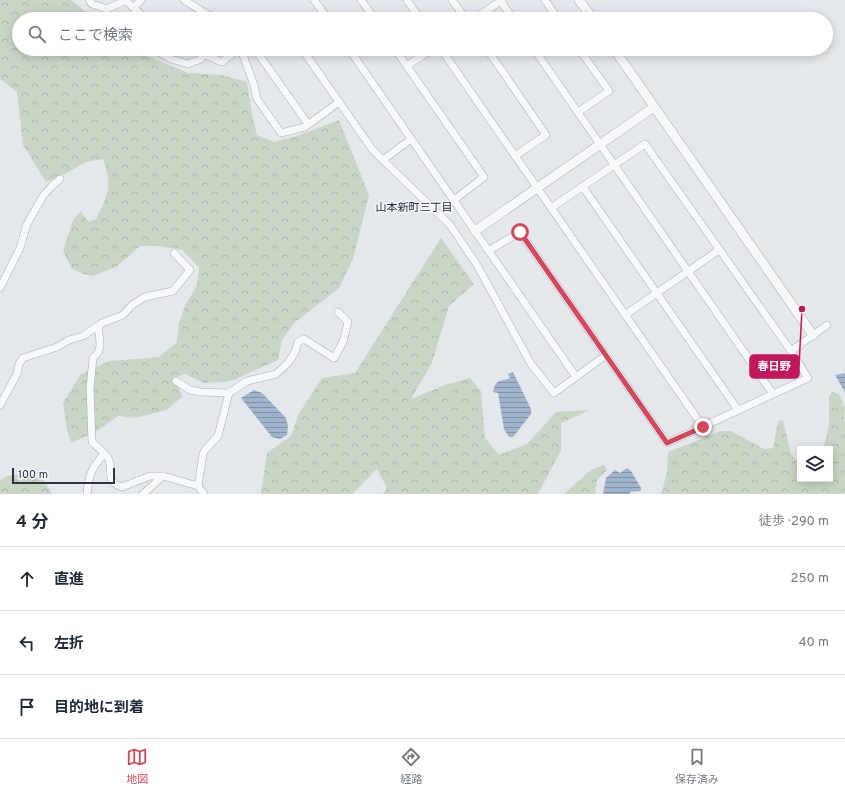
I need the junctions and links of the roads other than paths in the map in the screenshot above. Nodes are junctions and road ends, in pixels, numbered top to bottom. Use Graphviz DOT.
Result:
graph roads {
  1 [pos="89,0"];
  2 [pos="126,0"];
  3 [pos="141,0"];
  4 [pos="184,0"];
  5 [pos="314,0"];
  6 [pos="361,0"];
  7 [pos="407,0"];
  8 [pos="452,0"];
  9 [pos="500,0"];
  10 [pos="545,0"];
  11 [pos="579,0"];
  12 [pos="134,12"];
  13 [pos="135,12"];
  14 [pos="203,12"];
  15 [pos="323,12"];
  16 [pos="369,12"];
  17 [pos="415,12"];
  18 [pos="461,12"];
  19 [pos="484,12"];
  20 [pos="508,12"];
  21 [pos="553,12"];
  22 [pos="588,12"];
  23 [pos="167,56"];
  24 [pos="202,56"];
  25 [pos="206,56"];
  26 [pos="229,56"];
  27 [pos="243,56"];
  28 [pos="260,56"];
  29 [pos="307,56"];
  30 [pos="354,56"];
  31 [pos="401,56"];
  32 [pos="422,56"];
  33 [pos="446,56"];
  34 [pos="492,56"];
  35 [pos="539,56"];
  36 [pos="584,56"];
  37 [pos="619,56"];
  38 [pos="407,66"];
  39 [pos="339,102"];
  40 [pos="654,107"];
  41 [pos="578,112"];
  42 [pos="308,124"];
  43 [pos="411,139"];
  44 [pos="600,144"];
  45 [pos="515,156"];
  46 [pos="383,160"];
  47 [pos="614,165"];
  48 [pos="60,179"];
  49 [pos="583,187"];
  50 [pos="538,188"];
  51 [pos="454,200"];
  52 [pos="551,208"];
  53 [pos="475,231"];
  54 [pos="719,250"];
  55 [pos="488,251"];
  56 [pos="174,253"];
  57 [pos="688,272"];
  58 [pos="3,275"];
  59 [pos="0,288"];
  60 [pos="656,294"];
  61 [pos="338,312"];
  62 [pos="625,315"];
  63 [pos="827,325"];
  64 [pos="98,326"];
  65 [pos="813,335"];
  66 [pos="791,351"];
  67 [pos="606,355"];
  68 [pos="576,377"];
  69 [pos="176,381"];
  70 [pos="229,393"];
  71 [pos="774,394"];
  72 [pos="0,405"];
  73 [pos="738,410"];
  74 [pos="703,427"];
  75 [pos="104,454"];
  76 [pos="163,476"];
  77 [pos="198,486"];
  78 [pos="87,494"];
  79 [pos="143,494"];
  80 [pos="204,494"];
  1 -- 2 [label="street"];
  2 -- 12 [label="street"];
  3 -- 13 [label="street"];
  4 -- 14 [label="street"];
  5 -- 15 [label="street"];
  6 -- 16 [label="street"];
  7 -- 17 [label="street"];
  8 -- 18 [label="street"];
  9 -- 19 [label="street"];
  9 -- 20 [label="street"];
  10 -- 21 [label="street"];
  11 -- 22 [label="street"];
  23 -- 24 [label="street"];
  25 -- 26 [label="street"];
  27 -- 42 [label="street"];
  28 -- 42 [label="street"];
  29 -- 39 [label="street"];
  30 -- 43 [label="street"];
  31 -- 38 [label="street"];
  32 -- 38 [label="street"];
  33 -- 45 [label="street"];
  34 -- 45 [label="street"];
  35 -- 41 [label="street"];
  36 -- 41 [label="street"];
  37 -- 40 [label="street"];
  38 -- 51 [label="street"];
  39 -- 42 [label="street"];
  39 -- 46 [label="street"];
  40 -- 44 [label="street"];
  40 -- 65 [label="street"];
  41 -- 44 [label="street"];
  43 -- 46 [label="street"];
  43 -- 51 [label="street"];
  44 -- 47 [label="street"];
  44 -- 50 [label="street"];
  45 -- 50 [label="street"];
  46 -- 68 [label="street"];
  47 -- 49 [label="street"];
  47 -- 54 [label="street"];
  47 -- 57 [label="street"];
  48 -- 58 [label="street"];
  49 -- 52 [label="street"];
  49 -- 60 [label="street"];
  50 -- 52 [label="street"];
  50 -- 53 [label="street"];
  51 -- 53 [label="street"];
  52 -- 62 [label="street"];
  53 -- 55 [label="street"];
  54 -- 57 [label="street"];
  54 -- 66 [label="street"];
  55 -- 67 [label="street"];
  55 -- 68 [label="street"];
  56 -- 64 [label="street"];
  57 -- 60 [label="street"];
  57 -- 71 [label="street"];
  58 -- 59 [label="street"];
  60 -- 62 [label="street"];
  60 -- 73 [label="street"];
  61 -- 70 [label="street"];
  62 -- 74 [label="street"];
  63 -- 65 [label="street"];
  64 -- 72 [label="street"];
  64 -- 75 [label="street"];
  65 -- 66 [label="street"];
  66 -- 71 [label="street"];
  67 -- 68 [label="street"];
  67 -- 74 [label="street"];
  69 -- 70 [label="street"];
  70 -- 77 [label="street"];
  71 -- 73 [label="street"];
  73 -- 74 [label="street"];
  75 -- 76 [label="street"];
  75 -- 78 [label="street"];
  76 -- 77 [label="street"];
  76 -- 79 [label="street"];
  77 -- 80 [label="street"];
}
